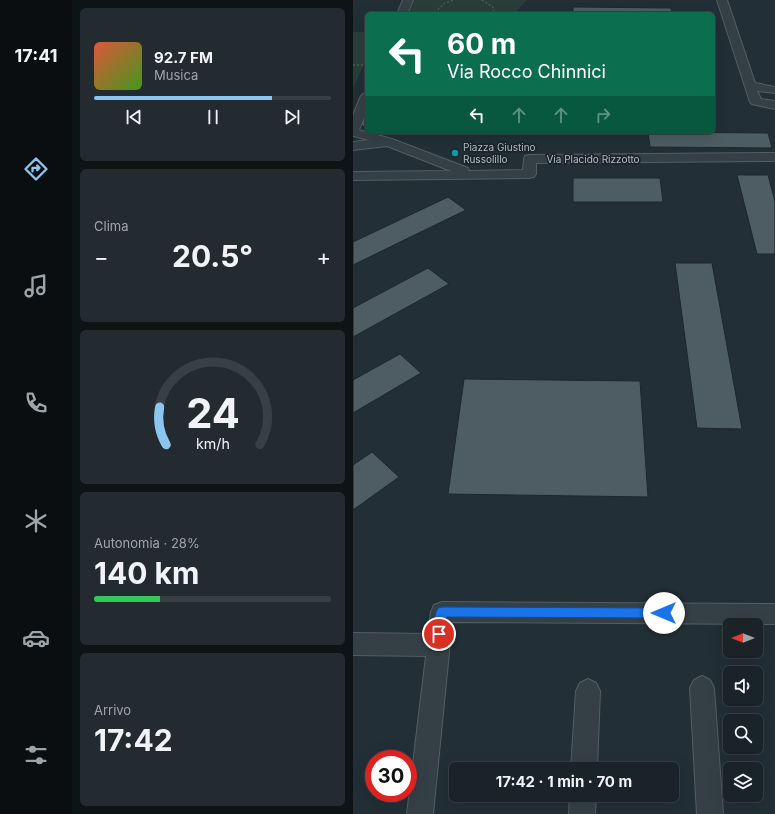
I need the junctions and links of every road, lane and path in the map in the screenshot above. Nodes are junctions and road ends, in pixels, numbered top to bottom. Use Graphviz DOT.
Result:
graph roads {
  1 [pos="408,0"];
  2 [pos="454,0"];
  3 [pos="482,0"];
  4 [pos="722,0"];
  5 [pos="403,12"];
  6 [pos="435,12"];
  7 [pos="494,12"];
  8 [pos="353,65"];
  9 [pos="365,65"];
  10 [pos="750,86"];
  11 [pos="775,90"];
  12 [pos="365,101"];
  13 [pos="775,105"];
  14 [pos="354,127"];
  15 [pos="365,132"];
  16 [pos="370,134"];
  17 [pos="391,143"];
  18 [pos="353,146"];
  19 [pos="775,158"];
  20 [pos="473,175"];
  21 [pos="353,176"];
  22 [pos="374,176"];
  23 [pos="775,614"];
  24 [pos="353,644"];
  25 [pos="438,645"];
  26 [pos="702,688"];
  27 [pos="588,691"];
  28 [pos="584,762"];
  29 [pos="583,802"];
  30 [pos="420,814"];
  31 [pos="582,814"];
  32 [pos="711,814"];
  1 -- 5 [label="street"];
  2 -- 6 [label="path"];
  3 -- 7 [label="path"];
  4 -- 10 [label="street"];
  8 -- 9 [label="path"];
  10 -- 11 [label="street"];
  10 -- 13 [label="street"];
  12 -- 14 [label="street"];
  14 -- 15 [label="street"];
  16 -- 17 [label="street"];
  17 -- 18 [label="street"];
  17 -- 20 [label="street"];
  17 -- 22 [label="street"];
  19 -- 20 [label="street, Via Placido Rizzotto"];
  20 -- 22 [label="street, Via Placido Rizzotto"];
  21 -- 22 [label="street, Via Placido Rizzotto"];
  23 -- 25 [label="street"];
  24 -- 25 [label="street"];
  25 -- 30 [label="street"];
  26 -- 32 [label="street"];
  27 -- 28 [label="street"];
  29 -- 31 [label="street"];
}
